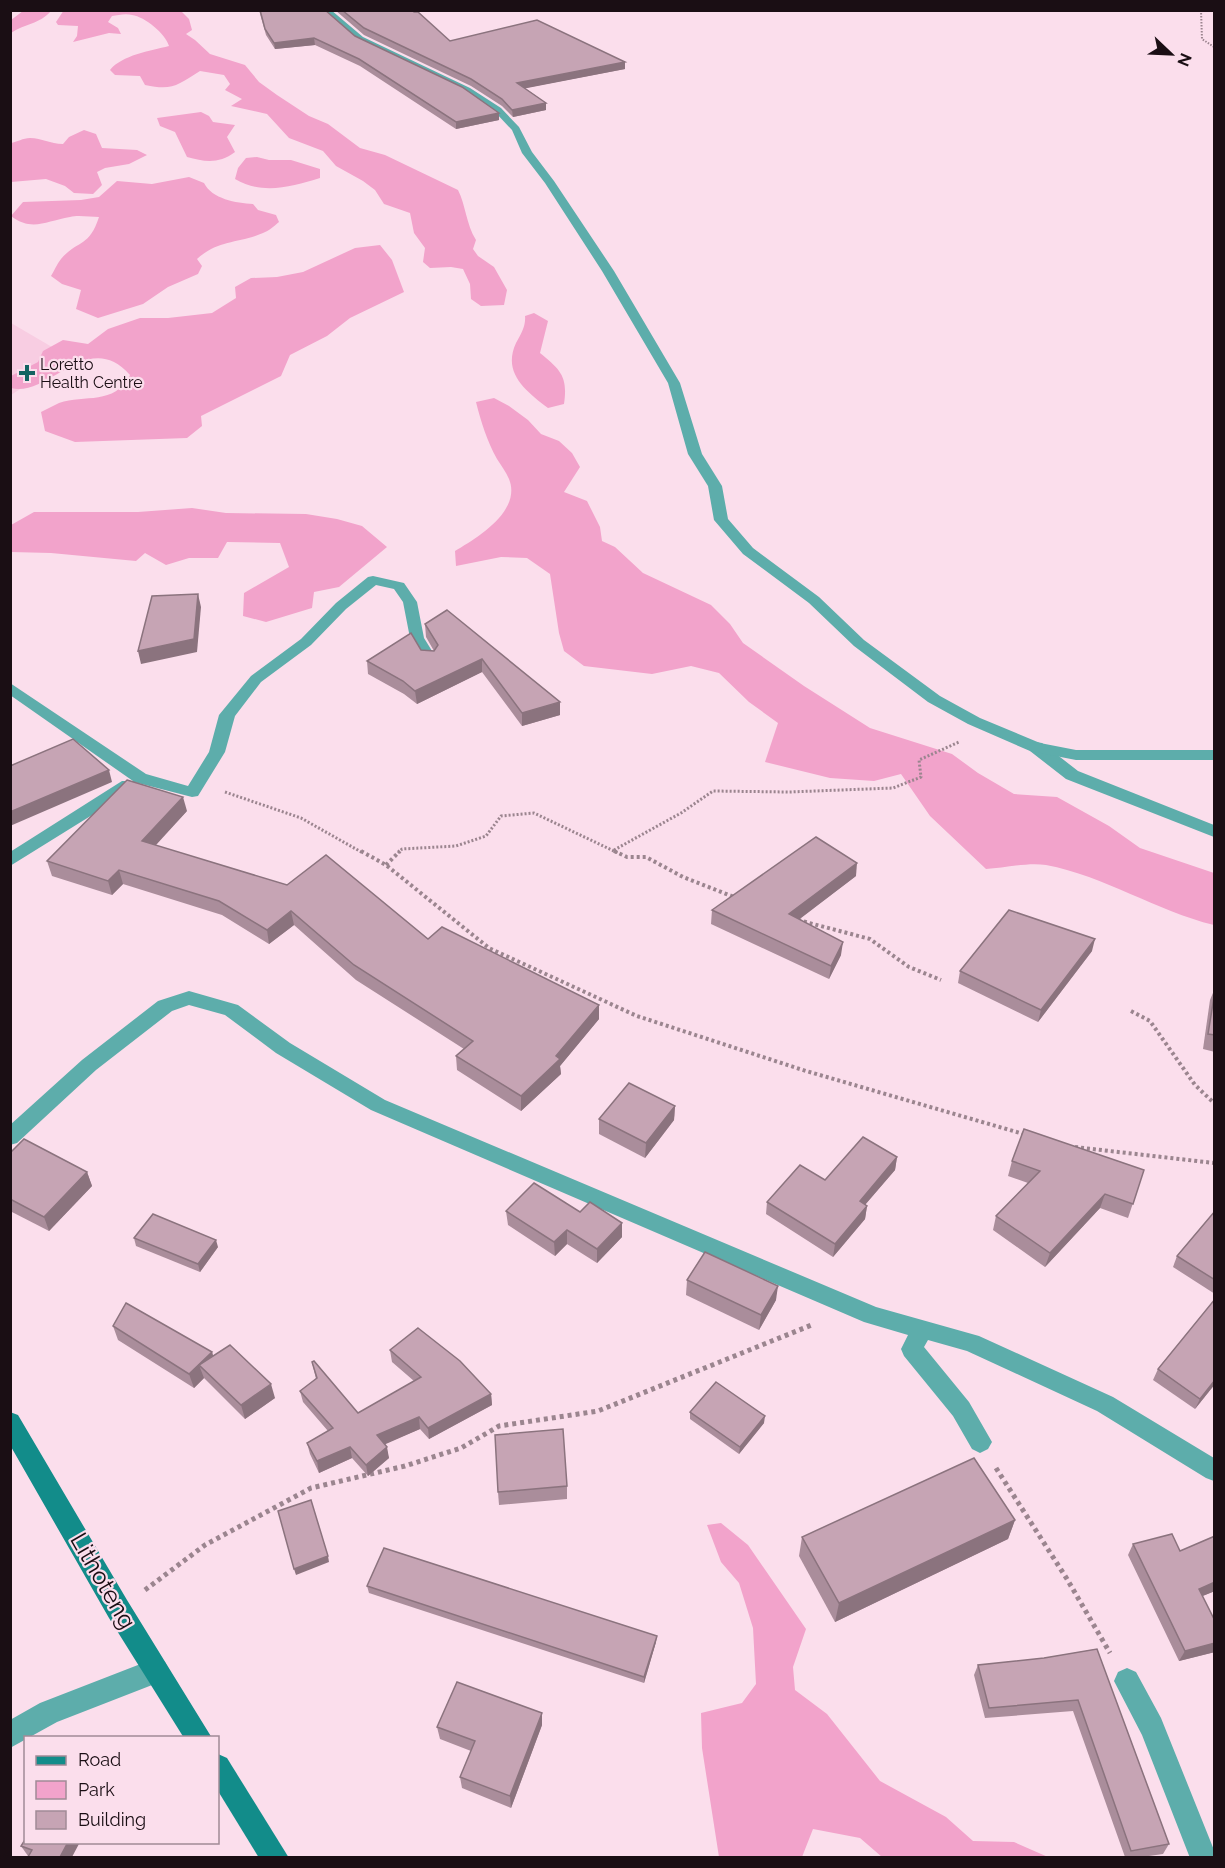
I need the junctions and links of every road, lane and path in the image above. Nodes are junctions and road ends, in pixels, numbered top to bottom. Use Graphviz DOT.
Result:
graph roads {
  1 [pos="325,10"];
  2 [pos="1201,10"];
  3 [pos="1215,47"];
  4 [pos="429,659"];
  5 [pos="10,688"];
  6 [pos="974,721"];
  7 [pos="1036,747"];
  8 [pos="1215,755"];
  9 [pos="140,778"];
  10 [pos="192,792"];
  11 [pos="1215,831"];
  12 [pos="614,850"];
  13 [pos="10,860"];
  14 [pos="386,866"];
  15 [pos="736,898"];
  16 [pos="788,917"];
  17 [pos="941,980"];
  18 [pos="1131,1011"];
  19 [pos="1215,1103"];
  20 [pos="1031,1136"];
  21 [pos="10,1137"];
  22 [pos="1065,1146"];
  23 [pos="1215,1163"];
  24 [pos="836,1300"];
  25 [pos="922,1329"];
  26 [pos="13,1432"];
  27 [pos="980,1442"];
  28 [pos="1215,1470"];
  29 [pos="118,1609"];
  30 [pos="156,1671"];
  31 [pos="1126,1681"];
  32 [pos="10,1736"];
  33 [pos="198,1736"];
  34 [pos="219,1769"];
  35 [pos="275,1857"];
  36 [pos="1204,1857"];
  1 -- 6 [label="street"];
  2 -- 3 [label="path"];
  4 -- 10 [label="street"];
  5 -- 9 [label="street"];
  6 -- 7 [label="street"];
  6 -- 12 [label="path"];
  7 -- 8 [label="street"];
  7 -- 11 [label="street"];
  9 -- 10 [label="street"];
  9 -- 13 [label="street"];
  10 -- 14 [label="path"];
  12 -- 14 [label="path"];
  12 -- 15 [label="path"];
  14 -- 20 [label="path"];
  16 -- 17 [label="path"];
  18 -- 19 [label="path"];
  21 -- 24 [label="street"];
  22 -- 23 [label="path"];
  24 -- 25 [label="street"];
  24 -- 29 [label="path"];
  25 -- 27 [label="street"];
  25 -- 28 [label="street"];
  26 -- 29 [label="main road, Lithoteng"];
  27 -- 31 [label="path"];
  29 -- 30 [label="main road, Lithoteng"];
  30 -- 32 [label="street"];
  30 -- 33 [label="main road, Lithoteng"];
  31 -- 36 [label="street"];
  34 -- 35 [label="main road"];
}
